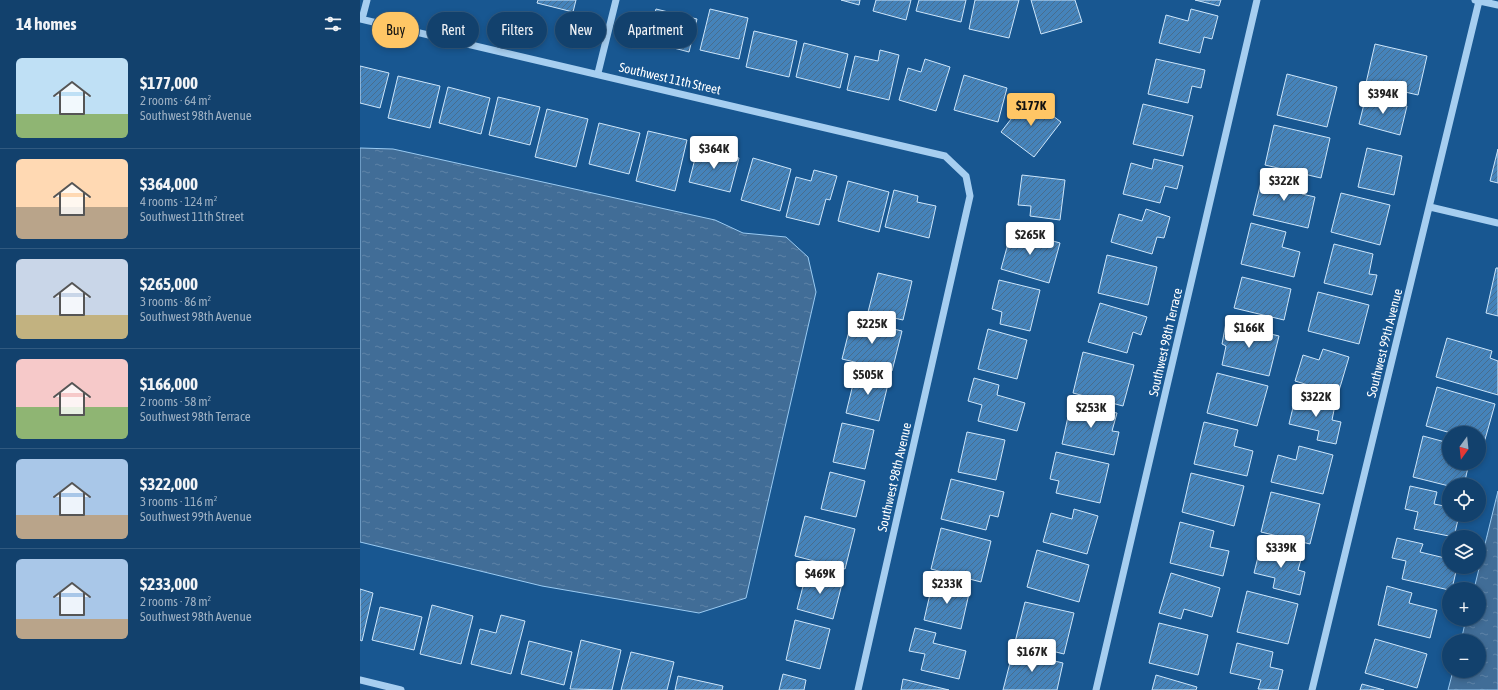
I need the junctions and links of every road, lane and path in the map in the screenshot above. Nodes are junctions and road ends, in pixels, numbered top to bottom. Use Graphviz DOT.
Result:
graph roads {
  1 [pos="367,0"];
  2 [pos="616,0"];
  3 [pos="1257,0"];
  4 [pos="1477,0"];
  5 [pos="1498,5"];
  6 [pos="361,19"];
  7 [pos="598,73"];
  8 [pos="966,176"];
  9 [pos="1430,207"];
  10 [pos="1498,223"];
  11 [pos="360,680"];
  12 [pos="401,690"];
  13 [pos="858,690"];
  14 [pos="1096,690"];
  15 [pos="1312,690"];
  1 -- 6 [label="street"];
  2 -- 7 [label="street"];
  3 -- 14 [label="street, Southwest 98th Terrace"];
  4 -- 5 [label="street"];
  4 -- 9 [label="street, Southwest 99th Avenue"];
  6 -- 7 [label="street, Southwest 11th Street"];
  7 -- 8 [label="street, Southwest 11th Street"];
  8 -- 13 [label="street, Southwest 98th Avenue"];
  9 -- 10 [label="street"];
  9 -- 15 [label="street, Southwest 99th Avenue"];
  11 -- 12 [label="street"];
}
